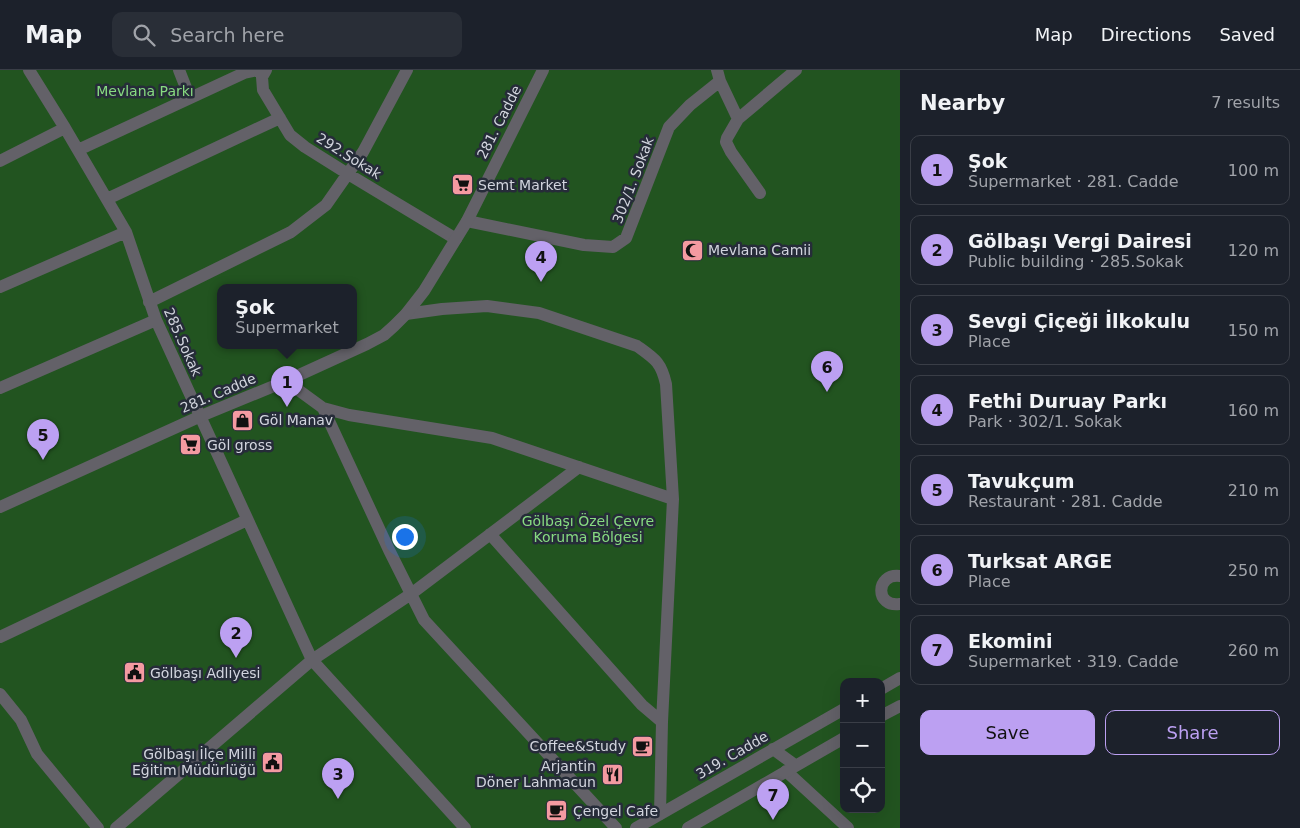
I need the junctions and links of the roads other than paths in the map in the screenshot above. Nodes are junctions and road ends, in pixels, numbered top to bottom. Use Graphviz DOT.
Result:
graph roads {
  1 [pos="29,70"];
  2 [pos="179,70"];
  3 [pos="258,70"];
  4 [pos="266,70"];
  5 [pos="407,70"];
  6 [pos="542,70"];
  7 [pos="796,70"];
  8 [pos="718,75"];
  9 [pos="190,98"];
  10 [pos="280,118"];
  11 [pos="738,119"];
  12 [pos="65,128"];
  13 [pos="78,150"];
  14 [pos="0,161"];
  15 [pos="348,174"];
  16 [pos="760,193"];
  17 [pos="107,199"];
  18 [pos="467,221"];
  19 [pos="126,232"];
  20 [pos="456,239"];
  21 [pos="0,287"];
  22 [pos="149,302"];
  23 [pos="406,314"];
  24 [pos="156,320"];
  25 [pos="357,348"];
  26 [pos="356,349"];
  27 [pos="286,380"];
  28 [pos="0,388"];
  29 [pos="323,408"];
  30 [pos="200,416"];
  31 [pos="579,467"];
  32 [pos="673,499"];
  33 [pos="0,507"];
  34 [pos="247,520"];
  35 [pos="490,534"];
  36 [pos="900,576"];
  37 [pos="411,594"];
  38 [pos="900,604"];
  39 [pos="0,637"];
  40 [pos="312,660"];
  41 [pos="900,678"];
  42 [pos="885,686"];
  43 [pos="0,694"];
  44 [pos="900,706"];
  45 [pos="840,712"];
  46 [pos="885,714"];
  47 [pos="662,722"];
  48 [pos="840,740"];
  49 [pos="773,749"];
  50 [pos="791,768"];
  51 [pos="660,814"];
  52 [pos="98,828"];
  53 [pos="116,828"];
  54 [pos="465,828"];
  55 [pos="616,828"];
  56 [pos="636,828"];
  57 [pos="688,828"];
  58 [pos="848,828"];
  1 -- 12 [label="street, 285.Sokak"];
  2 -- 9 [label="street"];
  3 -- 9 [label="street"];
  4 -- 10 [label="street, 292.Sokak"];
  5 -- 15 [label="street"];
  6 -- 18 [label="street, 281. Cadde"];
  7 -- 11 [label="street"];
  8 -- 11 [label="street"];
  8 -- 18 [label="street, 302/1. Sokak"];
  9 -- 13 [label="street"];
  10 -- 15 [label="street, 292.Sokak"];
  10 -- 17 [label="street"];
  11 -- 16 [label="street"];
  12 -- 13 [label="street, 285.Sokak"];
  12 -- 14 [label="street"];
  13 -- 17 [label="street, 285.Sokak"];
  15 -- 20 [label="street, 292.Sokak"];
  15 -- 22 [label="street"];
  17 -- 19 [label="street, 285.Sokak"];
  18 -- 20 [label="street, 281. Cadde"];
  19 -- 21 [label="street"];
  19 -- 22 [label="street, 285.Sokak"];
  20 -- 23 [label="street, 281. Cadde"];
  22 -- 24 [label="street, 285.Sokak"];
  23 -- 25 [label="street, 281. Cadde"];
  23 -- 32 [label="street"];
  24 -- 28 [label="street"];
  24 -- 30 [label="street, 285.Sokak"];
  26 -- 27 [label="street, 281. Cadde"];
  27 -- 29 [label="street"];
  27 -- 30 [label="street, 281. Cadde"];
  29 -- 31 [label="street"];
  29 -- 37 [label="street"];
  30 -- 33 [label="street, 281. Cadde"];
  30 -- 34 [label="street, 285.Sokak"];
  31 -- 32 [label="street"];
  31 -- 35 [label="street"];
  32 -- 47 [label="street"];
  34 -- 39 [label="street"];
  34 -- 40 [label="street, 285.Sokak"];
  35 -- 37 [label="street"];
  35 -- 47 [label="street"];
  36 -- 38 [label="street"];
  37 -- 40 [label="street"];
  37 -- 55 [label="street"];
  40 -- 53 [label="street"];
  40 -- 54 [label="street, 285.Sokak"];
  41 -- 42 [label="street"];
  43 -- 52 [label="street"];
  44 -- 46 [label="street"];
  45 -- 49 [label="street, 319. Cadde"];
  47 -- 51 [label="street"];
  48 -- 50 [label="street"];
  49 -- 50 [label="street"];
  49 -- 51 [label="street, 319. Cadde"];
  50 -- 57 [label="street"];
  50 -- 58 [label="street"];
  51 -- 56 [label="street, 319. Cadde"];
}
